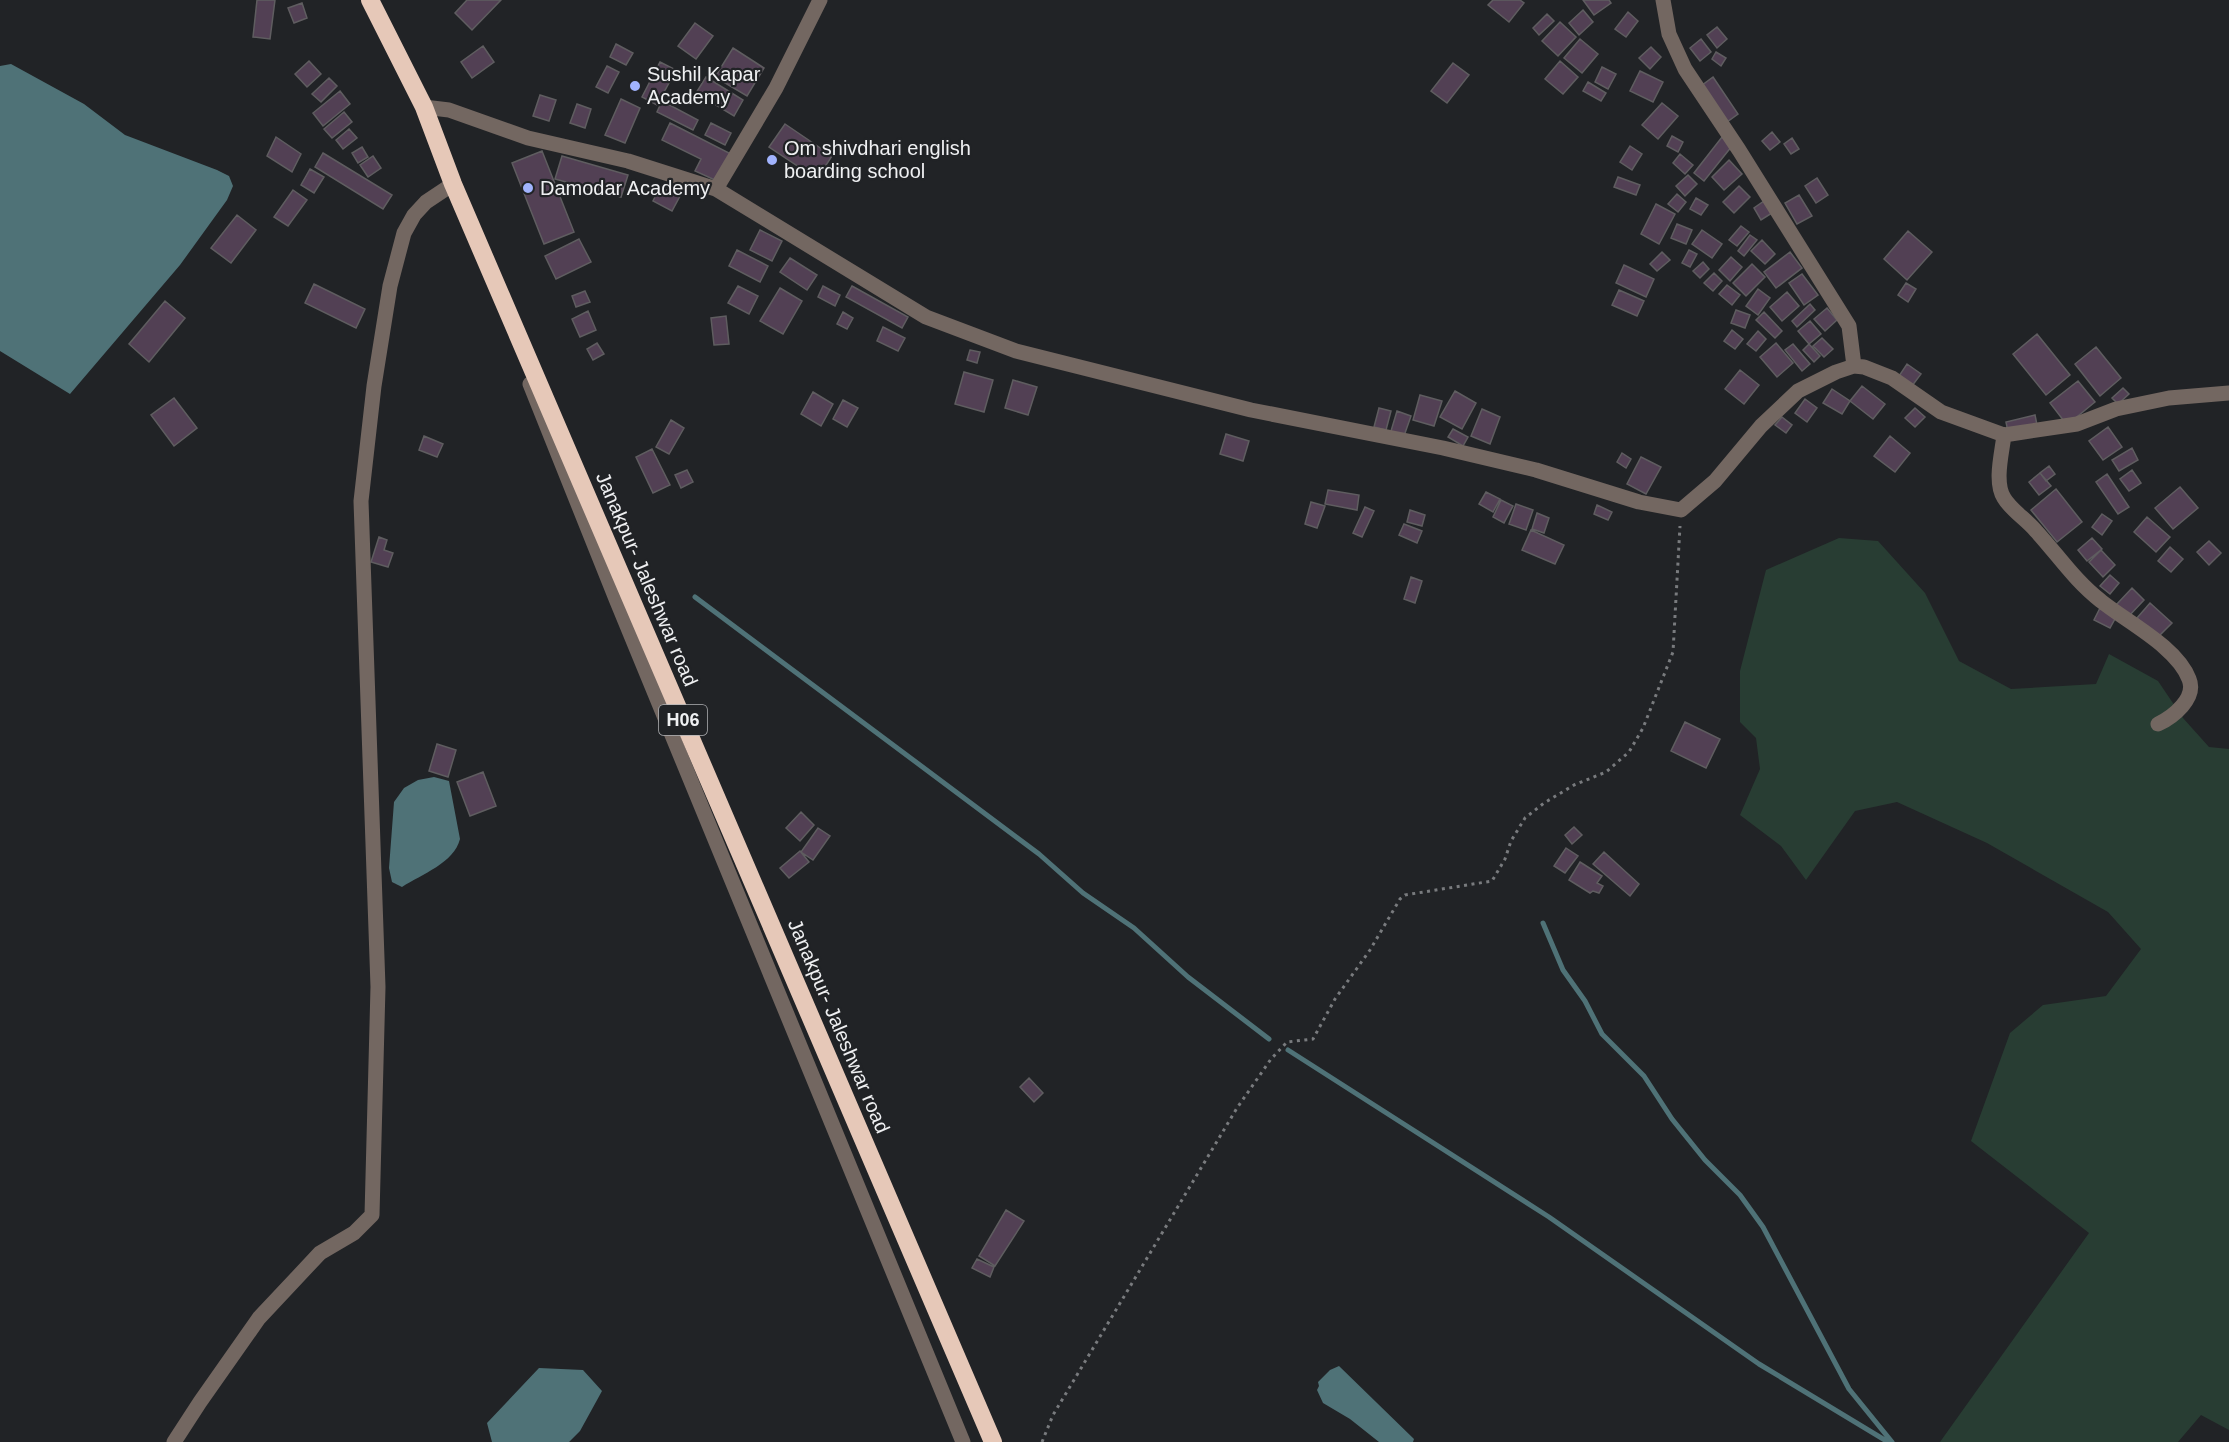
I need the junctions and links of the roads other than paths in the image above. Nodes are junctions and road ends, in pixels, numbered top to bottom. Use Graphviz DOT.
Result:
graph roads {
  1 [pos="370,0"];
  2 [pos="820,0"];
  3 [pos="1663,0"];
  4 [pos="424,107"];
  5 [pos="453,184"];
  6 [pos="716,189"];
  7 [pos="465,222"];
  8 [pos="1854,366"];
  9 [pos="2229,393"];
  10 [pos="2004,435"];
  11 [pos="2158,724"];
  12 [pos="174,1442"];
  13 [pos="963,1442"];
  14 [pos="993,1442"];
  1 -- 4 [label="highway, Janakpur- Jaleshwar road / H06"];
  2 -- 6 [label="street"];
  3 -- 8 [label="street"];
  4 -- 5 [label="highway, Janakpur- Jaleshwar road / H06"];
  4 -- 6 [label="street"];
  5 -- 12 [label="street"];
  5 -- 14 [label="highway, Janakpur- Jaleshwar road / H06"];
  6 -- 8 [label="street"];
  7 -- 13 [label="street"];
  8 -- 10 [label="street"];
  9 -- 10 [label="street"];
  10 -- 11 [label="street"];
}
